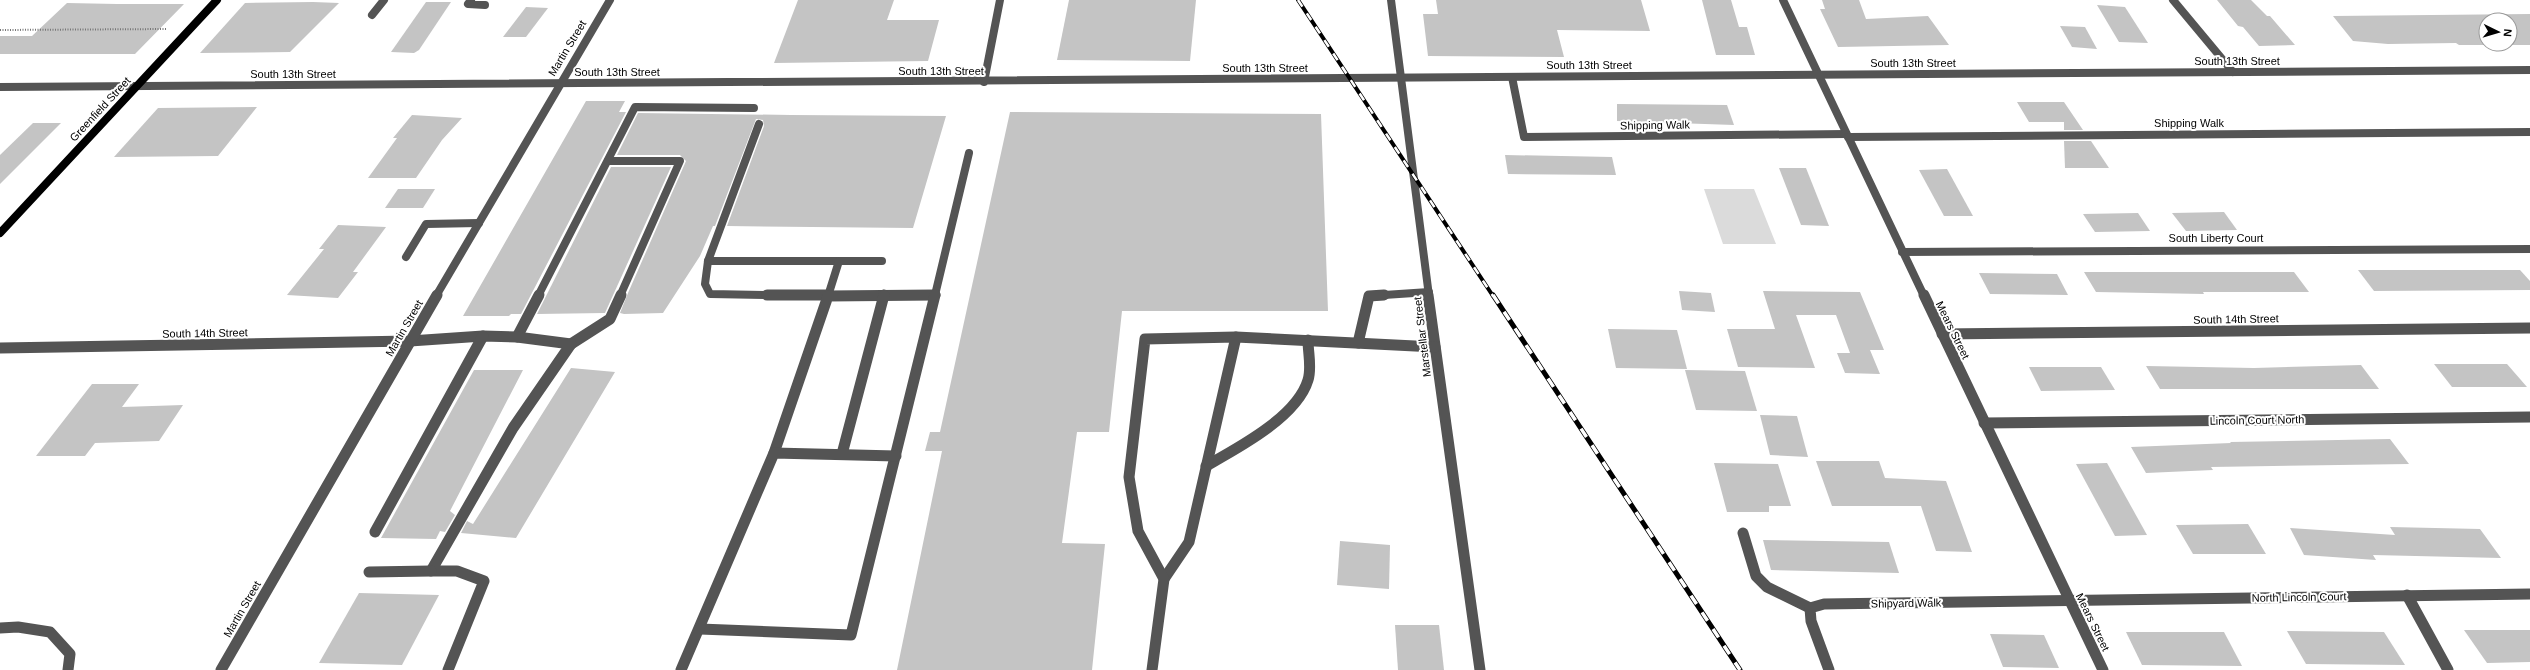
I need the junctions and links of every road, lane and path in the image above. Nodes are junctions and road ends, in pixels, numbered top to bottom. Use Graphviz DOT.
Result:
graph roads {
  1 [pos="217,0"];
  2 [pos="384,0"];
  3 [pos="471,0"];
  4 [pos="610,0"];
  5 [pos="1000,0"];
  6 [pos="1391,0"];
  7 [pos="1782,0"];
  8 [pos="2173,0"];
  9 [pos="485,5"];
  10 [pos="372,15"];
  11 [pos="191,29"];
  12 [pos="0,30"];
  13 [pos="2530,70"];
  14 [pos="2233,72"];
  15 [pos="1819,75"];
  16 [pos="1512,77"];
  17 [pos="1401,78"];
  18 [pos="984,82"];
  19 [pos="560,84"];
  20 [pos="138,86"];
  21 [pos="0,87"];
  22 [pos="754,108"];
  23 [pos="759,124"];
  24 [pos="2530,132"];
  25 [pos="1847,135"];
  26 [pos="969,153"];
  27 [pos="608,161"];
  28 [pos="479,222"];
  29 [pos="0,233"];
  30 [pos="2530,249"];
  31 [pos="1902,252"];
  32 [pos="406,258"];
  33 [pos="708,261"];
  34 [pos="839,261"];
  35 [pos="882,261"];
  36 [pos="1428,292"];
  37 [pos="884,294"];
  38 [pos="935,295"];
  39 [pos="828,296"];
  40 [pos="2530,328"];
  41 [pos="1942,334"];
  42 [pos="483,336"];
  43 [pos="1236,336"];
  44 [pos="517,337"];
  45 [pos="1308,340"];
  46 [pos="410,341"];
  47 [pos="1358,343"];
  48 [pos="570,344"];
  49 [pos="1435,347"];
  50 [pos="0,348"];
  51 [pos="2530,416"];
  52 [pos="1984,423"];
  53 [pos="774,453"];
  54 [pos="842,454"];
  55 [pos="896,456"];
  56 [pos="1206,466"];
  57 [pos="375,532"];
  58 [pos="1743,533"];
  59 [pos="431,571"];
  60 [pos="369,572"];
  61 [pos="1164,579"];
  62 [pos="2530,594"];
  63 [pos="2407,595"];
  64 [pos="2069,599"];
  65 [pos="1810,608"];
  66 [pos="0,628"];
  67 [pos="700,629"];
  68 [pos="68,670"];
  69 [pos="222,670"];
  70 [pos="448,670"];
  71 [pos="681,670"];
  72 [pos="1152,670"];
  73 [pos="1480,670"];
  74 [pos="1829,670"];
  75 [pos="2103,670"];
  76 [pos="2448,670"];
  1 -- 11 [label="main road, Greenfield Street"];
  2 -- 10 [label="street"];
  3 -- 9 [label="street"];
  4 -- 19 [label="street, Martin Street"];
  5 -- 18 [label="street"];
  6 -- 17 [label="street, Marstellar Street"];
  7 -- 15 [label="street, Mears Street"];
  8 -- 14 [label="street"];
  11 -- 12 [label="path"];
  11 -- 20 [label="main road, Greenfield Street"];
  13 -- 14 [label="street, South 13th Street"];
  14 -- 15 [label="street, South 13th Street"];
  15 -- 16 [label="street, South 13th Street"];
  15 -- 25 [label="street, Mears Street"];
  16 -- 17 [label="street, South 13th Street"];
  16 -- 25 [label="street, Shipping Walk"];
  17 -- 18 [label="street, South 13th Street"];
  17 -- 36 [label="street, Marstellar Street"];
  18 -- 19 [label="street, South 13th Street"];
  19 -- 20 [label="street, South 13th Street"];
  19 -- 28 [label="street, Martin Street"];
  20 -- 21 [label="street, South 13th Street"];
  20 -- 29 [label="main road, Greenfield Street"];
  22 -- 27 [label="street"];
  23 -- 33 [label="street"];
  24 -- 25 [label="street, Shipping Walk"];
  25 -- 31 [label="street, Mears Street"];
  26 -- 38 [label="street"];
  27 -- 44 [label="street"];
  27 -- 48 [label="street"];
  28 -- 32 [label="street"];
  28 -- 46 [label="street, Martin Street"];
  30 -- 31 [label="street, South Liberty Court"];
  31 -- 41 [label="street, Mears Street"];
  33 -- 34 [label="street"];
  33 -- 39 [label="street"];
  34 -- 35 [label="street"];
  34 -- 39 [label="street"];
  36 -- 47 [label="street"];
  36 -- 49 [label="street, Marstellar Street"];
  37 -- 38 [label="street"];
  37 -- 39 [label="street"];
  37 -- 54 [label="street"];
  38 -- 55 [label="street"];
  39 -- 53 [label="street"];
  40 -- 41 [label="street, South 14th Street"];
  41 -- 52 [label="street, Mears Street"];
  42 -- 44 [label="street, South 14th Street"];
  42 -- 46 [label="street, South 14th Street"];
  42 -- 57 [label="street"];
  43 -- 45 [label="street"];
  43 -- 56 [label="street"];
  43 -- 61 [label="street"];
  44 -- 48 [label="street, South 14th Street"];
  45 -- 47 [label="street"];
  45 -- 56 [label="street"];
  46 -- 50 [label="street, South 14th Street"];
  46 -- 69 [label="street, Martin Street"];
  47 -- 49 [label="street"];
  48 -- 59 [label="street"];
  49 -- 73 [label="street, Marstellar Street"];
  51 -- 52 [label="street, Lincoln Court North"];
  52 -- 64 [label="street, Mears Street"];
  53 -- 54 [label="street"];
  53 -- 67 [label="street"];
  54 -- 55 [label="street"];
  55 -- 67 [label="street"];
  56 -- 61 [label="street"];
  58 -- 65 [label="street"];
  59 -- 60 [label="street"];
  59 -- 70 [label="street"];
  61 -- 72 [label="street"];
  62 -- 63 [label="street, North Lincoln Court"];
  63 -- 64 [label="street, North Lincoln Court"];
  63 -- 76 [label="street"];
  64 -- 65 [label="street, Shipyard Walk"];
  64 -- 75 [label="street, Mears Street"];
  65 -- 74 [label="street"];
  66 -- 68 [label="street"];
  67 -- 71 [label="street"];
}
